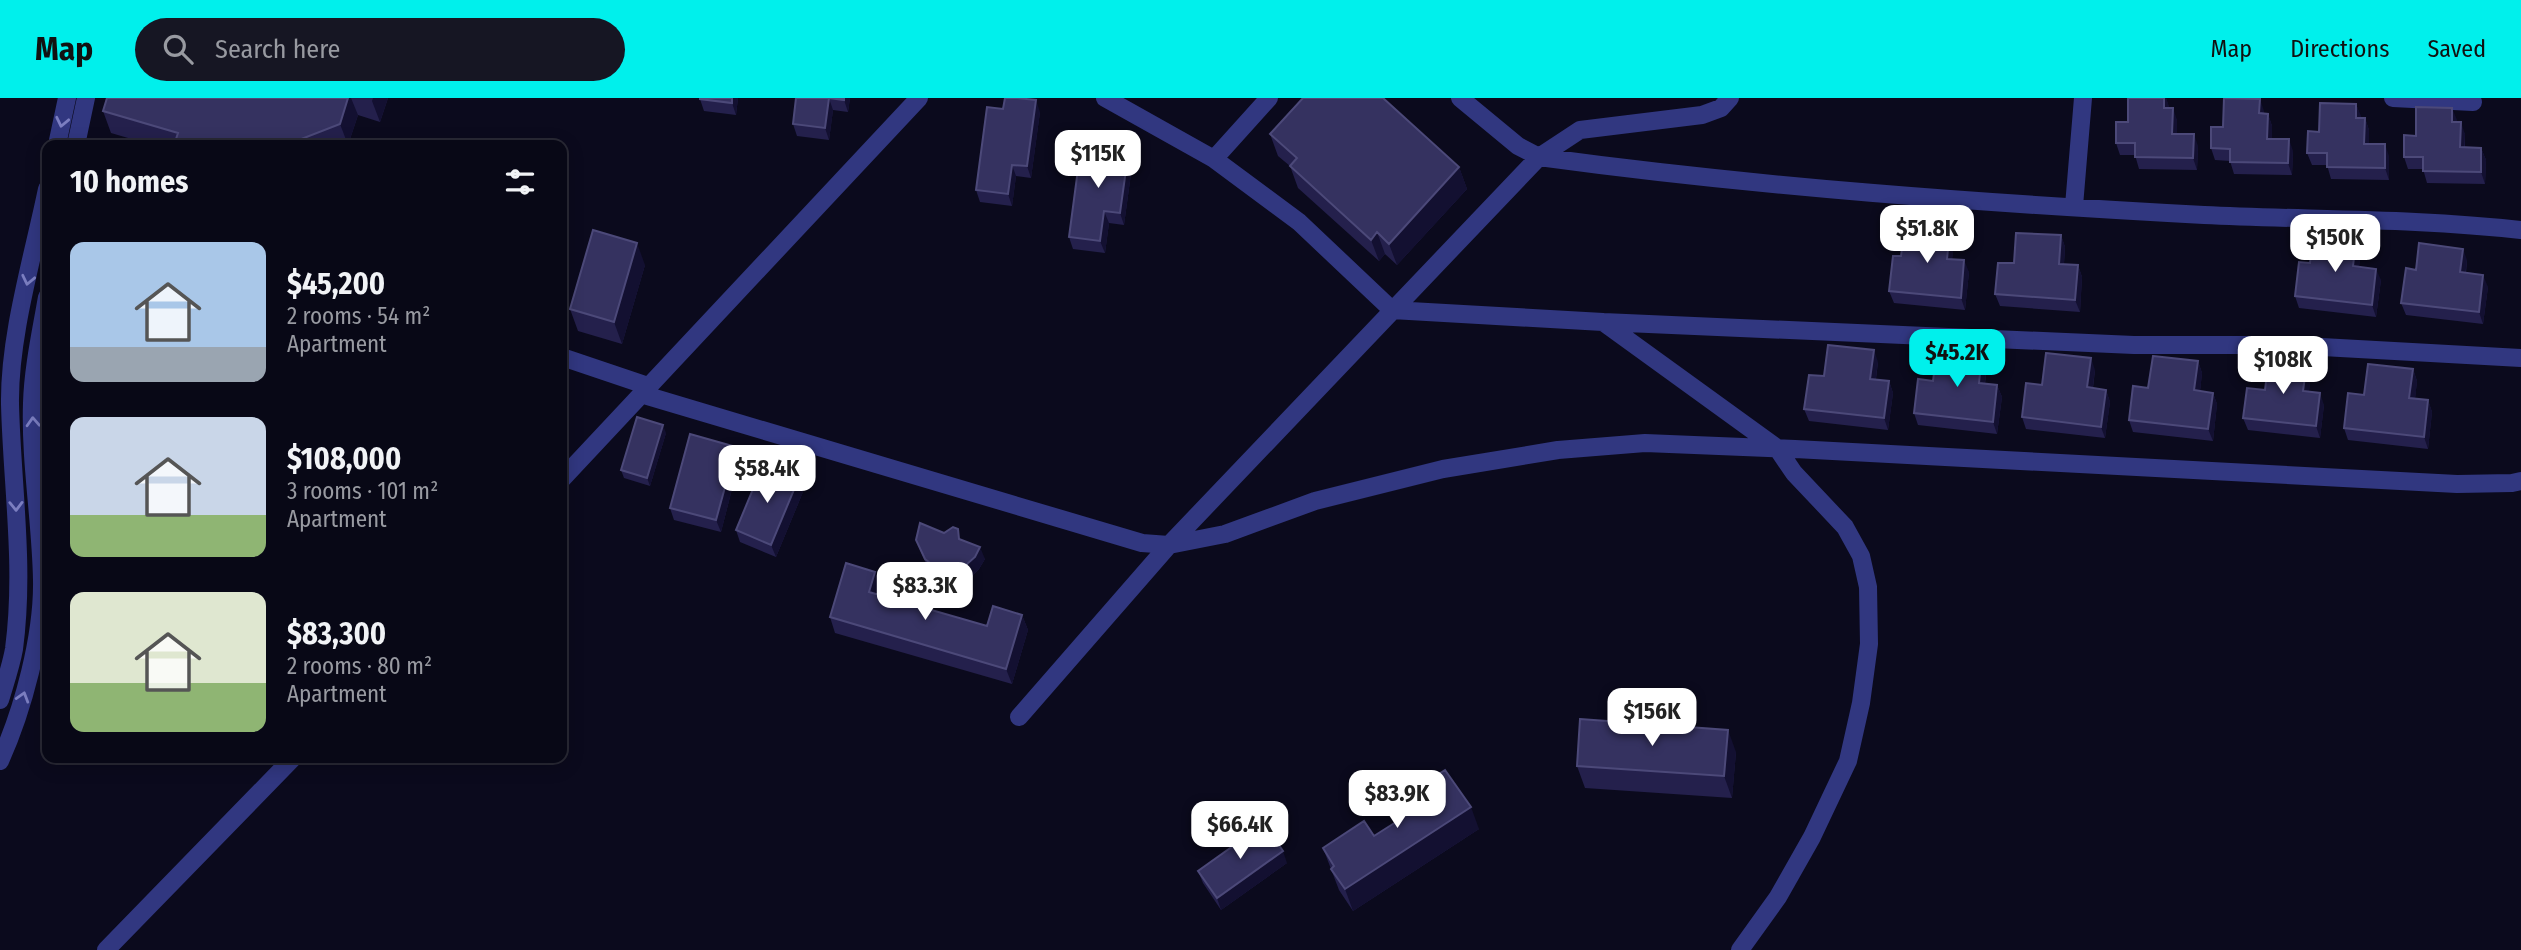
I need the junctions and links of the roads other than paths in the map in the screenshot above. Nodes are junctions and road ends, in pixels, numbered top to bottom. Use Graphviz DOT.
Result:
graph roads {
  1 [pos="67,98"];
  2 [pos="86,98"];
  3 [pos="919,98"];
  4 [pos="1105,98"];
  5 [pos="1269,98"];
  6 [pos="1460,98"];
  7 [pos="1730,98"];
  8 [pos="2083,98"];
  9 [pos="2393,98"];
  10 [pos="2473,102"];
  11 [pos="58,140"];
  12 [pos="77,140"];
  13 [pos="1539,157"];
  14 [pos="1214,159"];
  15 [pos="2074,206"];
  16 [pos="42,213"];
  17 [pos="2521,230"];
  18 [pos="1392,310"];
  19 [pos="1603,322"];
  20 [pos="42,324"];
  21 [pos="2521,358"];
  22 [pos="567,359"];
  23 [pos="644,390"];
  24 [pos="1777,448"];
  25 [pos="567,474"];
  26 [pos="2521,481"];
  27 [pos="1169,545"];
  28 [pos="42,582"];
  29 [pos="42,582"];
  30 [pos="0,700"];
  31 [pos="1019,717"];
  32 [pos="0,761"];
  33 [pos="288,763"];
  34 [pos="106,950"];
  35 [pos="1740,950"];
  1 -- 11 [label="street, one-way"];
  2 -- 12 [label="street"];
  3 -- 23 [label="street"];
  4 -- 14 [label="street"];
  5 -- 14 [label="street"];
  6 -- 13 [label="street"];
  7 -- 13 [label="street"];
  8 -- 15 [label="street"];
  9 -- 10 [label="street"];
  13 -- 15 [label="street"];
  13 -- 18 [label="street"];
  14 -- 18 [label="street"];
  15 -- 17 [label="street"];
  16 -- 30 [label="street, one-way"];
  18 -- 19 [label="street"];
  18 -- 27 [label="street"];
  19 -- 21 [label="street"];
  19 -- 24 [label="street"];
  29 -- 20 [label="street, one-way"];
  22 -- 23 [label="street"];
  23 -- 25 [label="street"];
  23 -- 27 [label="street"];
  24 -- 26 [label="street"];
  24 -- 27 [label="street"];
  24 -- 35 [label="street"];
  27 -- 31 [label="street"];
  32 -- 28 [label="street, one-way"];
  33 -- 34 [label="street"];
}
